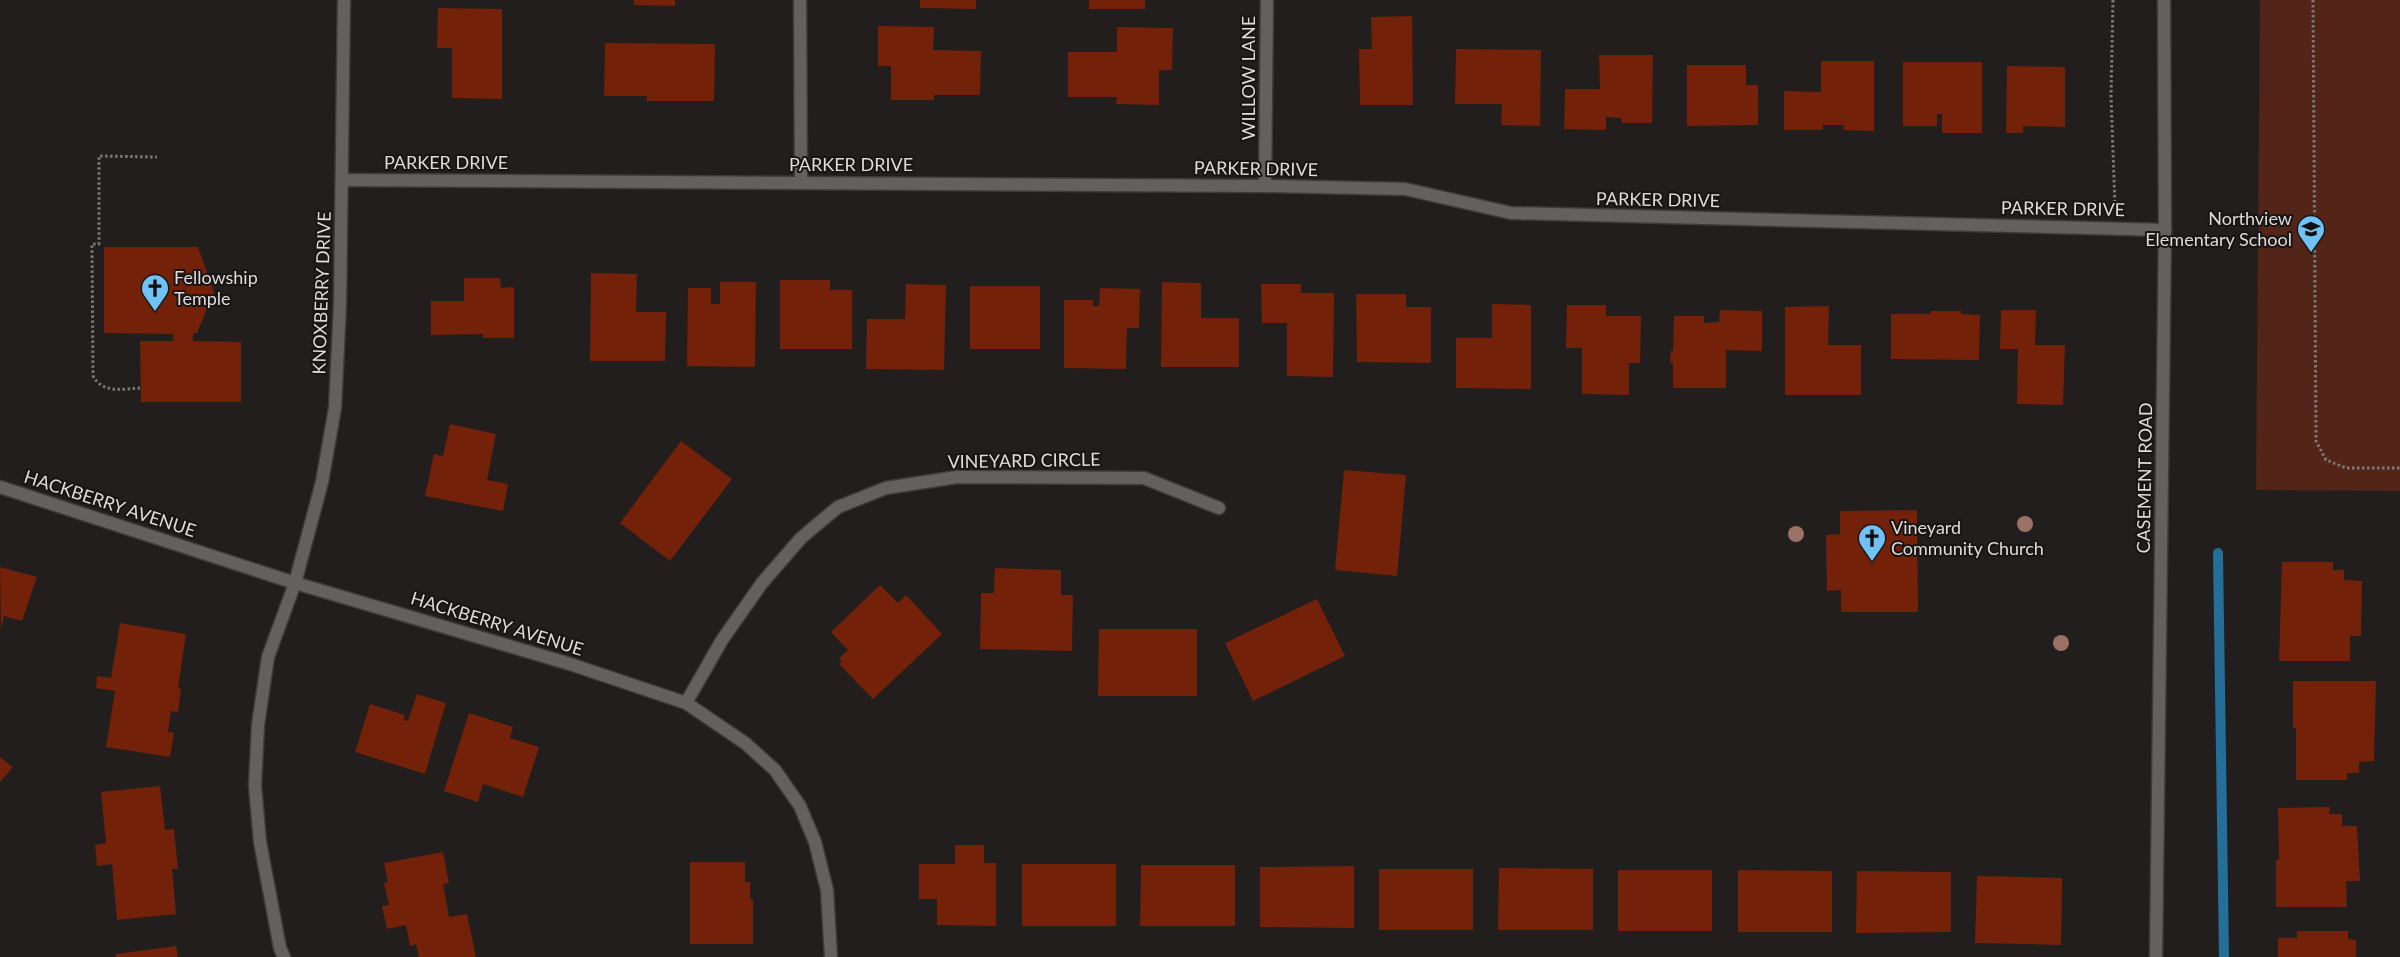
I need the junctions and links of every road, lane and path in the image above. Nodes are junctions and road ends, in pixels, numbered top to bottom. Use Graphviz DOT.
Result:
graph roads {
  1 [pos="344,0"];
  2 [pos="800,0"];
  3 [pos="1267,0"];
  4 [pos="2113,0"];
  5 [pos="2164,0"];
  6 [pos="2313,0"];
  7 [pos="157,157"];
  8 [pos="343,180"];
  9 [pos="801,182"];
  10 [pos="1265,186"];
  11 [pos="2116,229"];
  12 [pos="2165,230"];
  13 [pos="140,388"];
  14 [pos="2400,468"];
  15 [pos="0,487"];
  16 [pos="1219,508"];
  17 [pos="295,583"];
  18 [pos="686,703"];
  19 [pos="284,957"];
  20 [pos="831,957"];
  21 [pos="2156,957"];
  1 -- 8 [label="street, KNOXBERRY DRIVE"];
  2 -- 9 [label="street"];
  3 -- 10 [label="street, WILLOW LANE"];
  4 -- 11 [label="path"];
  5 -- 12 [label="street, CASEMENT ROAD"];
  6 -- 14 [label="path"];
  7 -- 13 [label="path"];
  8 -- 9 [label="street, PARKER DRIVE"];
  8 -- 17 [label="street, KNOXBERRY DRIVE"];
  9 -- 10 [label="street, PARKER DRIVE"];
  10 -- 11 [label="street, PARKER DRIVE"];
  11 -- 12 [label="street, PARKER DRIVE"];
  12 -- 21 [label="street, CASEMENT ROAD"];
  15 -- 17 [label="street, HACKBERRY AVENUE"];
  16 -- 18 [label="street, VINEYARD CIRCLE"];
  17 -- 18 [label="street, HACKBERRY AVENUE"];
  17 -- 19 [label="street, KNOXBERRY DRIVE"];
  18 -- 20 [label="street, HACKBERRY AVENUE"];
}
